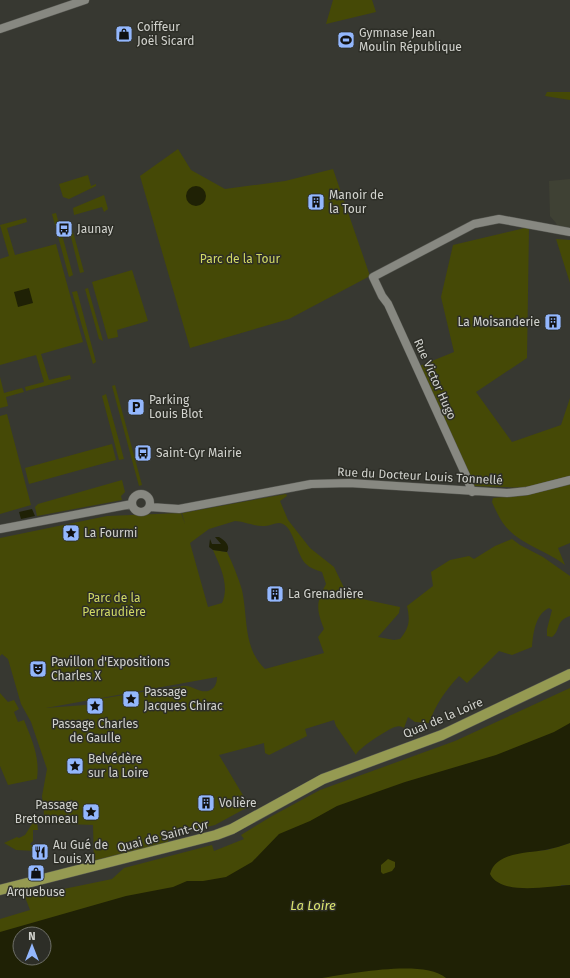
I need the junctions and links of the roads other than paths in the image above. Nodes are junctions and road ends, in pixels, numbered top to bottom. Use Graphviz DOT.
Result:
graph roads {
  1 [pos="85,0"];
  2 [pos="0,29"];
  3 [pos="570,232"];
  4 [pos="570,480"];
  5 [pos="472,492"];
  6 [pos="132,504"];
  7 [pos="150,507"];
  8 [pos="0,529"];
  9 [pos="570,674"];
  10 [pos="323,779"];
  11 [pos="0,890"];
  1 -- 2 [label="street"];
  3 -- 5 [label="street, Rue Victor Hugo"];
  4 -- 5 [label="street, Rue du Docteur Louis Tonnellé"];
  5 -- 7 [label="street, Rue du Docteur Louis Tonnellé"];
  6 -- 7 [label="street"];
  6 -- 7 [label="street"];
  6 -- 8 [label="street"];
  9 -- 10 [label="main road, Quai de la Loire"];
  10 -- 11 [label="main road, Quai de Saint-Cyr"];
}
